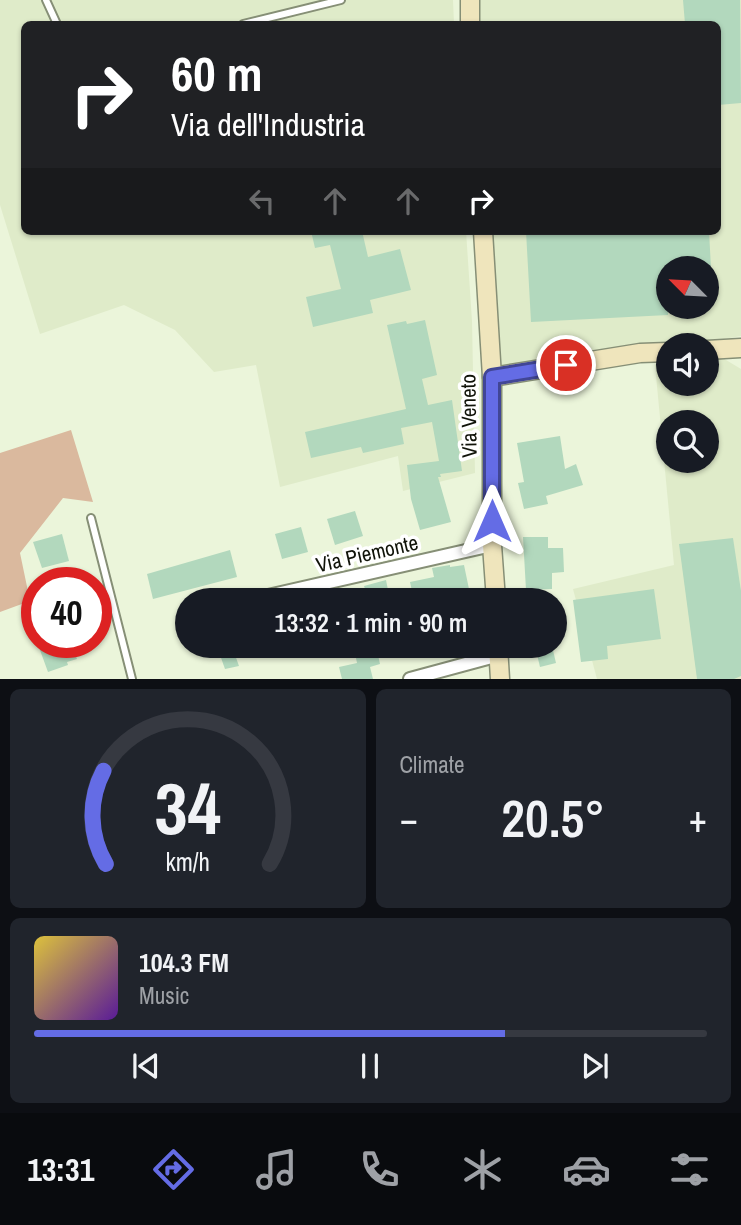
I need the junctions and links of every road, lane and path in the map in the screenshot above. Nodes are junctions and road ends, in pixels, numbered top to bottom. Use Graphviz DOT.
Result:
graph roads {
  1 [pos="46,0"];
  2 [pos="341,0"];
  3 [pos="470,0"];
  4 [pos="56,21"];
  5 [pos="255,21"];
  6 [pos="470,21"];
  7 [pos="483,235"];
  8 [pos="741,348"];
  9 [pos="719,349"];
  10 [pos="656,352"];
  11 [pos="492,377"];
  12 [pos="91,518"];
  13 [pos="492,545"];
  14 [pos="303,588"];
  15 [pos="495,588"];
  16 [pos="476,658"];
  17 [pos="498,658"];
  18 [pos="132,679"];
  19 [pos="410,679"];
  20 [pos="500,679"];
  1 -- 4 [label="lane"];
  2 -- 5 [label="lane"];
  3 -- 6 [label="street"];
  7 -- 11 [label="street, Via Veneto"];
  8 -- 9 [label="street"];
  10 -- 11 [label="street"];
  11 -- 13 [label="street, Via Veneto"];
  12 -- 18 [label="lane"];
  13 -- 14 [label="street, Via Piemonte"];
  13 -- 15 [label="street, Via Veneto"];
  16 -- 19 [label="street"];
  17 -- 20 [label="street"];
}
